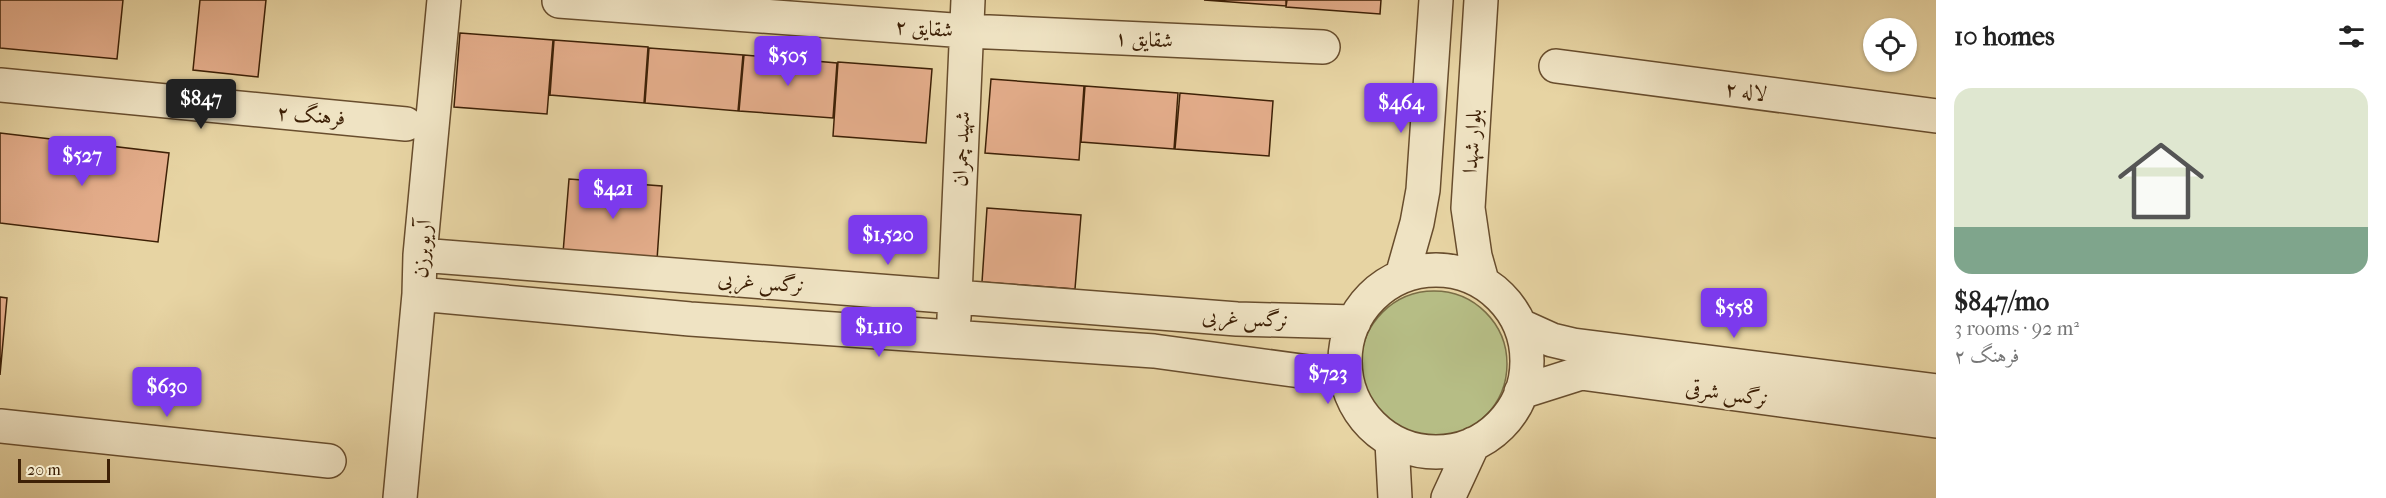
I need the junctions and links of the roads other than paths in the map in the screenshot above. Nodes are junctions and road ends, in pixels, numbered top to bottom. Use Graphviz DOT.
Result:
graph roads {
  1 [pos="444,0"];
  2 [pos="1436,0"];
  3 [pos="1481,0"];
  4 [pos="559,1"];
  5 [pos="967,16"];
  6 [pos="1323,47"];
  7 [pos="1556,66"];
  8 [pos="0,85"];
  9 [pos="1936,116"];
  10 [pos="406,124"];
  11 [pos="420,255"];
  12 [pos="1402,276"];
  13 [pos="1482,281"];
  14 [pos="419,294"];
  15 [pos="955,297"];
  16 [pos="1353,322"];
  17 [pos="1521,326"];
  18 [pos="953,338"];
  19 [pos="1345,376"];
  20 [pos="1936,390"];
  21 [pos="1521,392"];
  22 [pos="1936,421"];
  23 [pos="0,426"];
  24 [pos="1392,441"];
  25 [pos="1473,444"];
  26 [pos="329,461"];
  27 [pos="400,498"];
  28 [pos="1395,498"];
  29 [pos="1448,498"];
  1 -- 11 [label="street, آریوبرزن"];
  2 -- 12 [label="street"];
  3 -- 13 [label="street, بلوار شهدا"];
  4 -- 5 [label="street, شقایق ۲"];
  5 -- 6 [label="street, شقایق ۱"];
  5 -- 15 [label="street, شهید چمران"];
  7 -- 9 [label="street, لاله ۲"];
  8 -- 10 [label="street, فرهنگ ۲"];
  11 -- 14 [label="street, آریوبرزن"];
  11 -- 15 [label="street, نرگس غربی"];
  12 -- 13 [label="street"];
  12 -- 16 [label="street"];
  13 -- 17 [label="street"];
  14 -- 18 [label="street, نرگس غربی"];
  14 -- 27 [label="street, آریوبرزن"];
  15 -- 16 [label="street, نرگس غربی"];
  15 -- 18 [label="street, شهید چمران"];
  16 -- 19 [label="street"];
  17 -- 20 [label="street, نرگس شرقی"];
  17 -- 21 [label="street"];
  18 -- 19 [label="street, نرگس غربی"];
  19 -- 24 [label="street"];
  21 -- 22 [label="street, نرگس شرقی"];
  21 -- 25 [label="street"];
  23 -- 26 [label="street"];
  24 -- 25 [label="street"];
  24 -- 28 [label="street"];
  25 -- 29 [label="street"];
}
